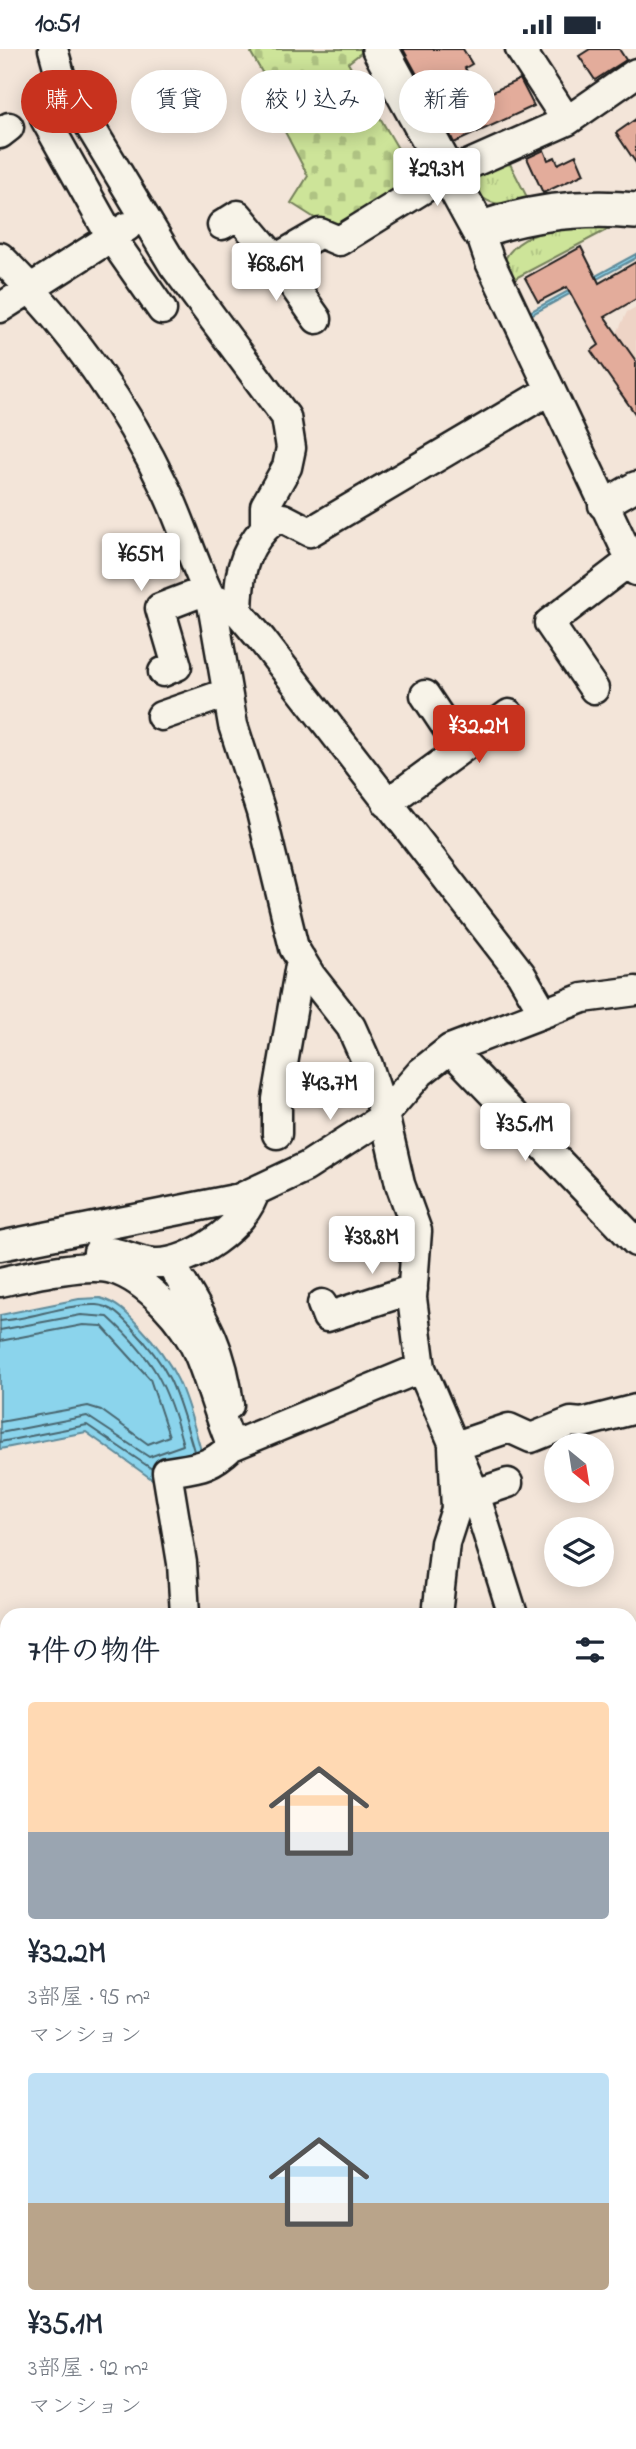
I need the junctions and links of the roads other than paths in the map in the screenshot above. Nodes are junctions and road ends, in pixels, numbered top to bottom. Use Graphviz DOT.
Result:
graph roads {
  1 [pos="53,49"];
  2 [pos="380,49"];
  3 [pos="520,49"];
  4 [pos="636,73"];
  5 [pos="567,121"];
  6 [pos="54,133"];
  7 [pos="447,173"];
  8 [pos="636,211"];
  9 [pos="143,217"];
  10 [pos="222,225"];
  11 [pos="479,230"];
  12 [pos="111,237"];
  13 [pos="0,257"];
  14 [pos="275,259"];
  15 [pos="29,289"];
  16 [pos="0,308"];
  17 [pos="162,310"];
  18 [pos="317,319"];
  19 [pos="550,390"];
  20 [pos="636,486"];
  21 [pos="603,505"];
  22 [pos="265,528"];
  23 [pos="633,566"];
  24 [pos="209,594"];
  25 [pos="238,612"];
  26 [pos="163,672"];
  27 [pos="594,689"];
  28 [pos="227,693"];
  29 [pos="425,695"];
  30 [pos="509,715"];
  31 [pos="161,716"];
  32 [pos="461,749"];
  33 [pos="387,803"];
  34 [pos="301,959"];
  35 [pos="634,995"];
  36 [pos="543,1012"];
  37 [pos="450,1049"];
  38 [pos="384,1114"];
  39 [pos="276,1134"];
  40 [pos="255,1191"];
  41 [pos="636,1242"];
  42 [pos="0,1246"];
  43 [pos="170,1262"];
  44 [pos="7,1281"];
  45 [pos="413,1289"];
  46 [pos="322,1304"];
  47 [pos="421,1368"];
  48 [pos="636,1409"];
  49 [pos="232,1446"];
  50 [pos="453,1447"];
  51 [pos="508,1483"];
  52 [pos="475,1494"];
  53 [pos="185,1608"];
  54 [pos="438,1608"];
  55 [pos="511,1608"];
  1 -- 9 [label="street"];
  2 -- 7 [label="main road"];
  3 -- 5 [label="street"];
  4 -- 5 [label="street"];
  5 -- 7 [label="street"];
  6 -- 12 [label="street"];
  7 -- 11 [label="main road"];
  7 -- 14 [label="street"];
  8 -- 11 [label="main road"];
  9 -- 12 [label="street"];
  9 -- 22 [label="street"];
  10 -- 14 [label="street"];
  11 -- 19 [label="street"];
  12 -- 15 [label="street"];
  12 -- 17 [label="street"];
  13 -- 15 [label="street"];
  14 -- 18 [label="street"];
  15 -- 16 [label="street"];
  15 -- 24 [label="street"];
  19 -- 21 [label="street"];
  19 -- 22 [label="street"];
  20 -- 21 [label="street"];
  21 -- 23 [label="street"];
  22 -- 25 [label="street"];
  23 -- 27 [label="street"];
  24 -- 25 [label="street"];
  24 -- 26 [label="street"];
  24 -- 28 [label="street"];
  25 -- 33 [label="street"];
  28 -- 31 [label="street"];
  28 -- 34 [label="street"];
  29 -- 32 [label="street"];
  30 -- 32 [label="street"];
  32 -- 33 [label="street"];
  33 -- 36 [label="street"];
  34 -- 38 [label="street"];
  34 -- 39 [label="street"];
  35 -- 36 [label="street"];
  36 -- 37 [label="street"];
  37 -- 38 [label="street"];
  37 -- 41 [label="street"];
  38 -- 40 [label="street"];
  38 -- 45 [label="street"];
  40 -- 42 [label="street"];
  40 -- 43 [label="street"];
  43 -- 44 [label="street"];
  43 -- 49 [label="street"];
  44 -- 49 [label="street"];
  45 -- 46 [label="street"];
  45 -- 47 [label="street"];
  47 -- 49 [label="street"];
  47 -- 50 [label="street"];
  48 -- 50 [label="street"];
  49 -- 53 [label="street"];
  50 -- 52 [label="street"];
  50 -- 54 [label="street"];
  51 -- 52 [label="street"];
  52 -- 55 [label="street"];
}
